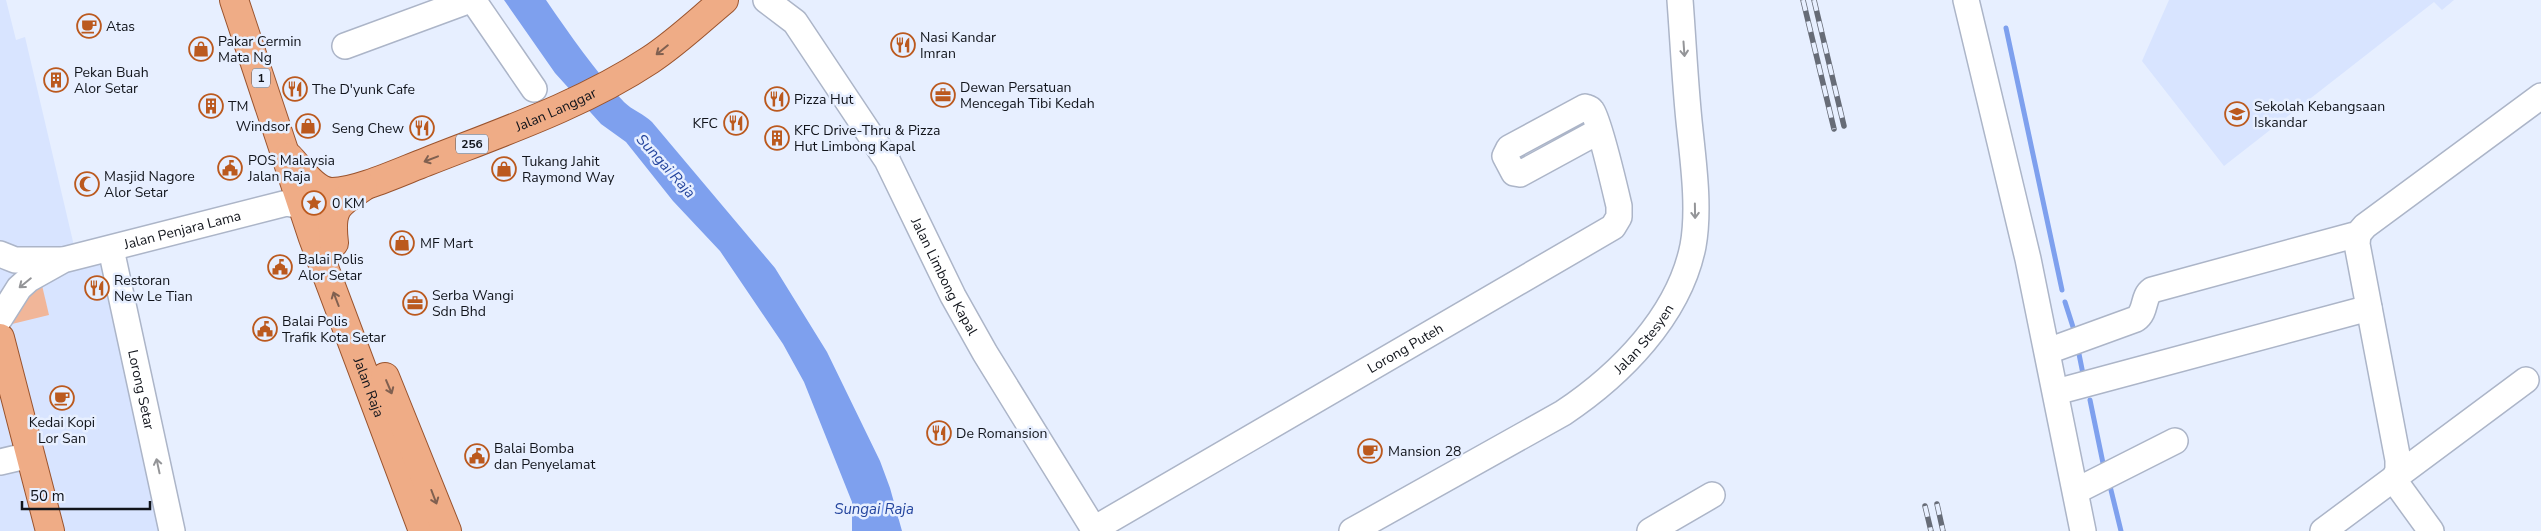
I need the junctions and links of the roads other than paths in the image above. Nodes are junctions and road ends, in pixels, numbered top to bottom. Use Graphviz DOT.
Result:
graph roads {
  1 [pos="234,0"];
  2 [pos="472,0"];
  3 [pos="724,0"];
  4 [pos="766,0"];
  5 [pos="1680,0"];
  6 [pos="1966,0"];
  7 [pos="793,11"];
  8 [pos="345,46"];
  9 [pos="534,90"];
  10 [pos="2541,96"];
  11 [pos="1596,122"];
  12 [pos="368,184"];
  13 [pos="311,197"];
  14 [pos="2358,234"];
  15 [pos="334,243"];
  16 [pos="111,249"];
  17 [pos="0,254"];
  18 [pos="63,260"];
  19 [pos="2369,308"];
  20 [pos="0,318"];
  21 [pos="0,338"];
  22 [pos="2048,351"];
  23 [pos="2526,380"];
  24 [pos="2056,392"];
  25 [pos="2175,441"];
  26 [pos="30,455"];
  27 [pos="0,462"];
  28 [pos="2394,480"];
  29 [pos="2076,491"];
  30 [pos="1712,496"];
  31 [pos="1095,530"];
  32 [pos="50,531"];
  33 [pos="172,531"];
  34 [pos="423,531"];
  35 [pos="447,531"];
  36 [pos="1352,531"];
  37 [pos="1650,531"];
  38 [pos="2083,531"];
  39 [pos="2323,531"];
  40 [pos="2431,531"];
  1 -- 13 [label="main road, Jalan Raja / 1"];
  2 -- 8 [label="street"];
  2 -- 9 [label="street"];
  3 -- 12 [label="main road, Jalan Langgar / 256, one-way"];
  4 -- 7 [label="street, Jalan Limbong Kapal"];
  5 -- 36 [label="street, Jalan Stesyen, one-way"];
  6 -- 22 [label="street"];
  7 -- 31 [label="street, Jalan Limbong Kapal"];
  10 -- 14 [label="street"];
  11 -- 31 [label="street, Lorong Puteh"];
  12 -- 13 [label="main road, Jalan Langgar / 256"];
  12 -- 15 [label="main road, Jalan Langgar / 256"];
  13 -- 15 [label="main road, 1"];
  13 -- 16 [label="street, Jalan Penjara Lama"];
  34 -- 13 [label="main road, Jalan Raja / 1, one-way"];
  14 -- 19 [label="street"];
  14 -- 22 [label="street"];
  15 -- 35 [label="main road, Jalan Raja / 1, one-way"];
  16 -- 18 [label="street, Jalan Penjara Lama"];
  33 -- 16 [label="street, Lorong Setar, one-way"];
  17 -- 18 [label="street, Jalan Penjara Lama"];
  18 -- 20 [label="street, Jalan Penjara Lama, one-way"];
  19 -- 24 [label="street"];
  19 -- 28 [label="street"];
  21 -- 26 [label="main road"];
  22 -- 24 [label="street"];
  23 -- 28 [label="street"];
  24 -- 29 [label="street"];
  25 -- 29 [label="street"];
  26 -- 27 [label="street"];
  26 -- 32 [label="main road"];
  28 -- 39 [label="street"];
  28 -- 40 [label="street"];
  29 -- 38 [label="street"];
  30 -- 37 [label="street"];
}
